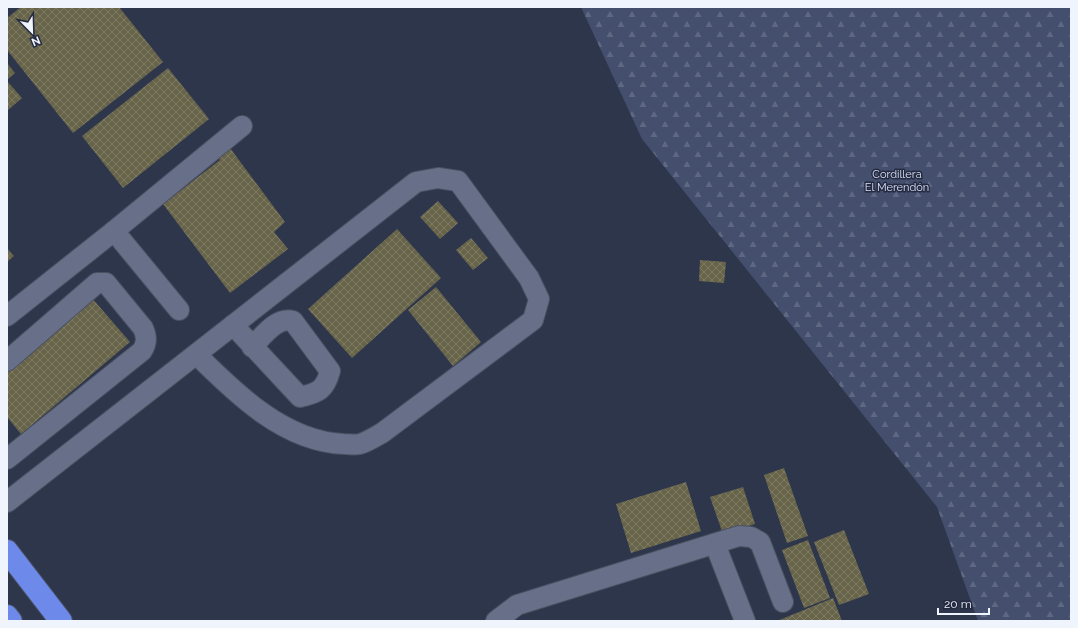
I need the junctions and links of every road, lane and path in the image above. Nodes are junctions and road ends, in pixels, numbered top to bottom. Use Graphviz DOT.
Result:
graph roads {
  1 [pos="242,126"];
  2 [pos="114,231"];
  3 [pos="179,310"];
  4 [pos="7,316"];
  5 [pos="232,325"];
  6 [pos="252,347"];
  7 [pos="196,354"];
  8 [pos="7,361"];
  9 [pos="7,459"];
  10 [pos="7,502"];
  11 [pos="715,544"];
  12 [pos="7,551"];
  13 [pos="783,602"];
  14 [pos="7,616"];
  15 [pos="11,621"];
  16 [pos="61,621"];
  17 [pos="496,621"];
  18 [pos="745,621"];
  1 -- 2 [label="lane"];
  2 -- 3 [label="lane"];
  2 -- 4 [label="lane"];
  5 -- 6 [label="lane"];
  5 -- 7 [label="lane"];
  5 -- 7 [label="lane"];
  7 -- 10 [label="lane"];
  8 -- 9 [label="lane"];
  11 -- 13 [label="lane"];
  11 -- 17 [label="lane"];
  11 -- 18 [label="lane"];
  12 -- 16 [label="highway"];
  14 -- 15 [label="highway"];
}
